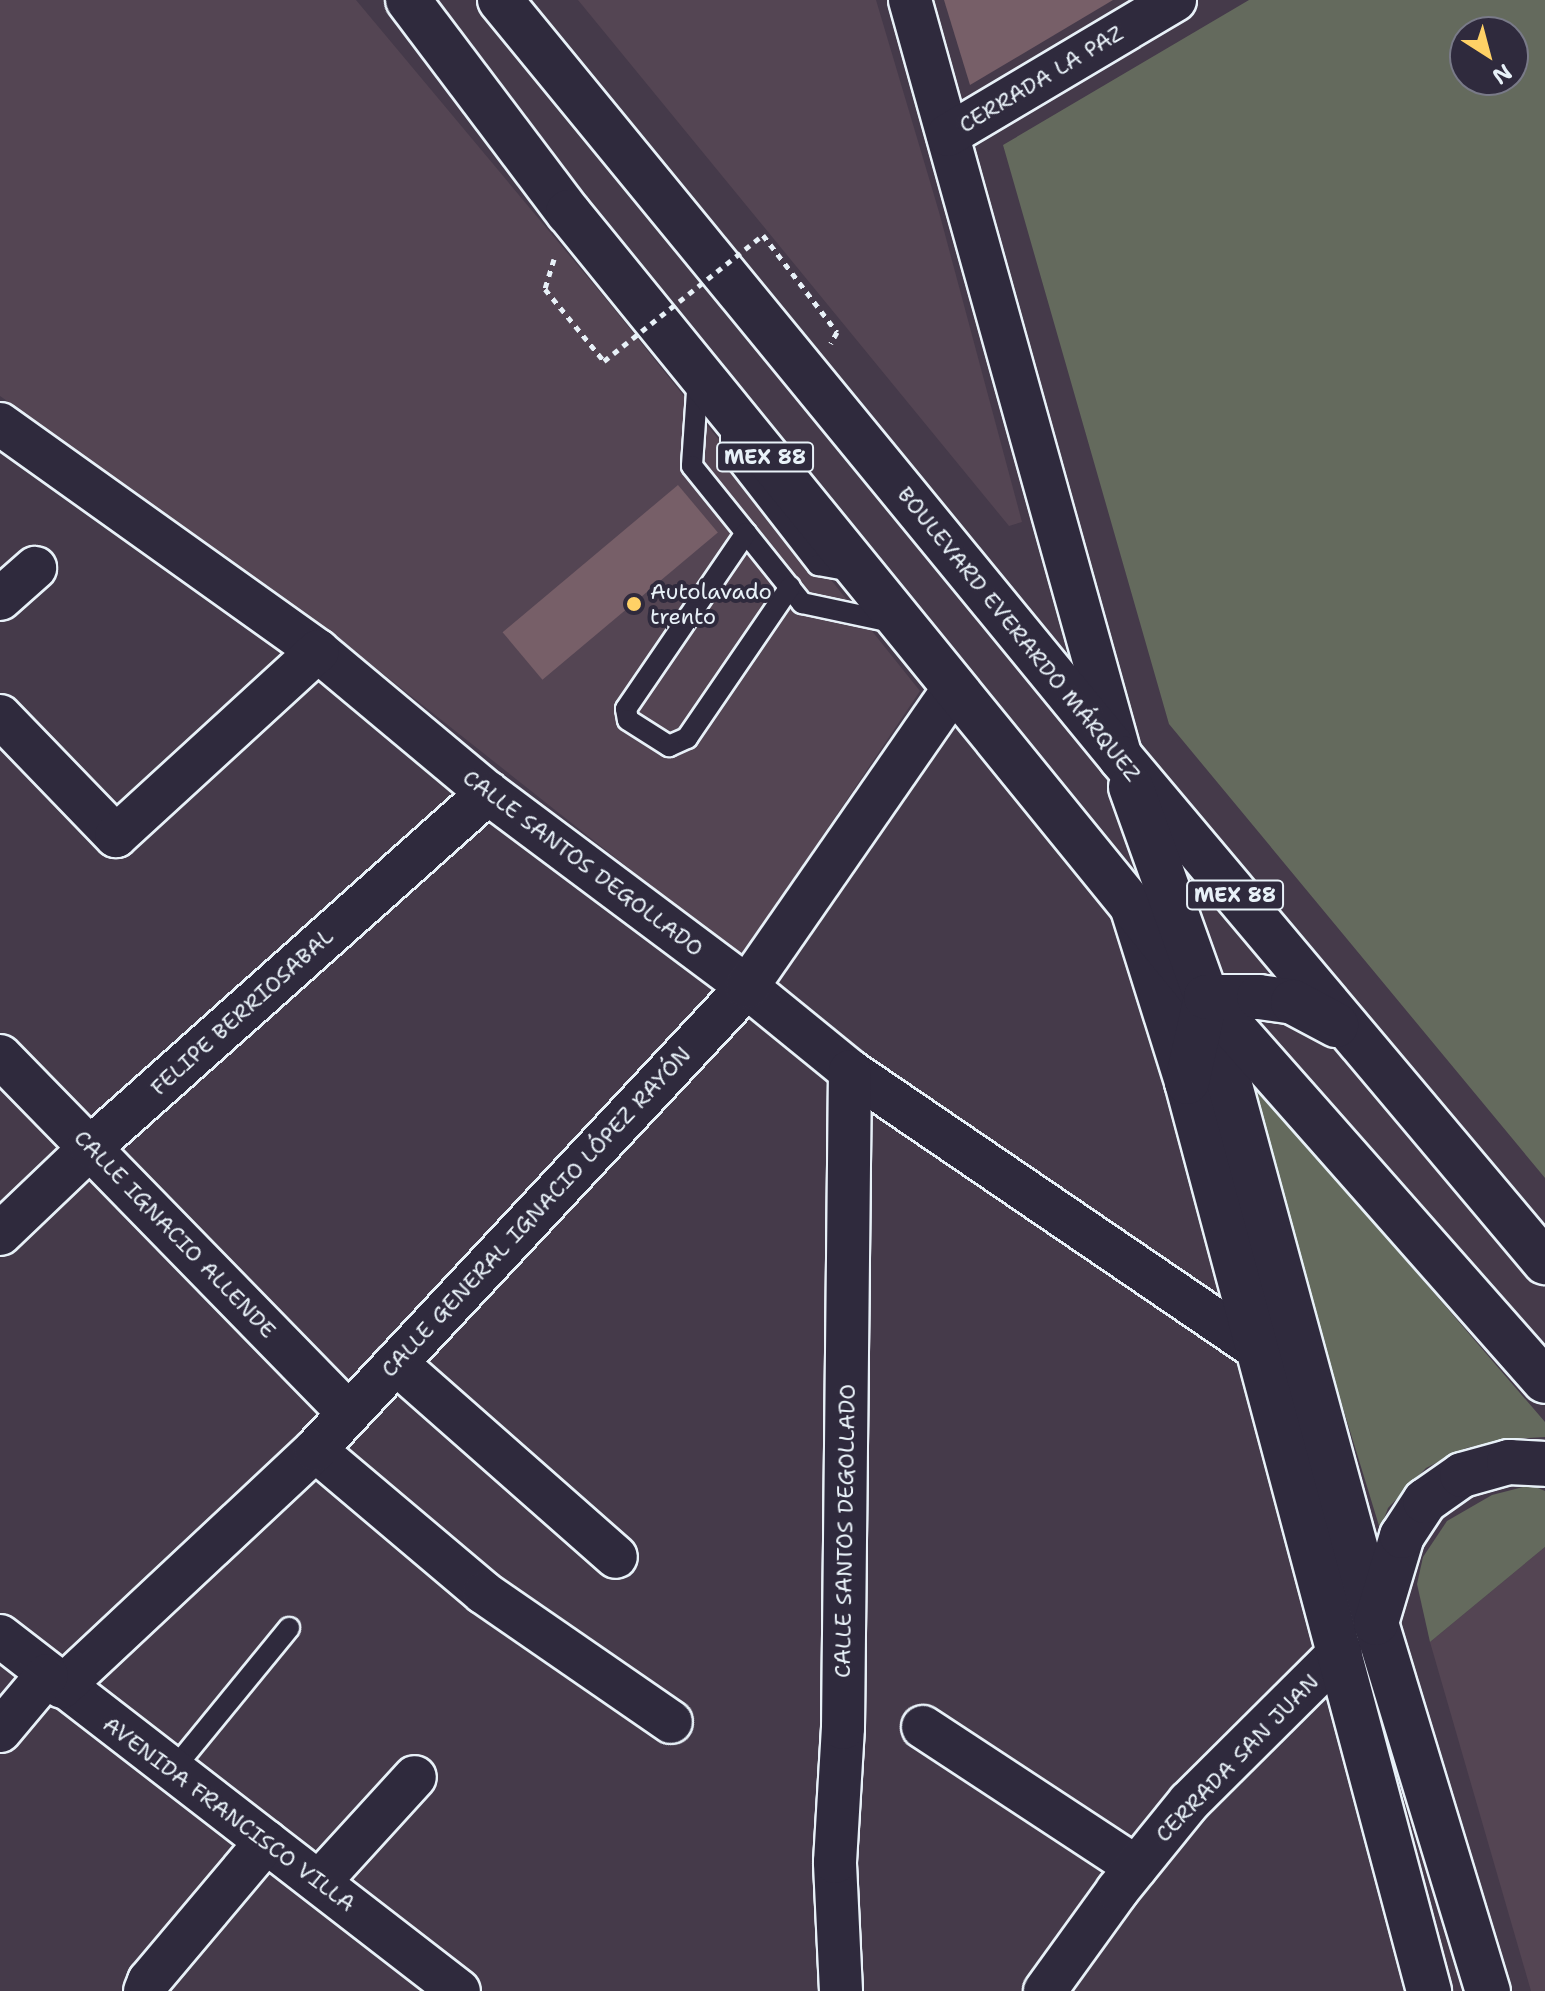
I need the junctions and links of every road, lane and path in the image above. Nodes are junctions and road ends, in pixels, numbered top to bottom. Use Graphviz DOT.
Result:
graph roads {
  1 [pos="408,0"];
  2 [pos="500,0"];
  3 [pos="910,0"];
  4 [pos="1175,0"];
  5 [pos="948,135"];
  6 [pos="545,289"];
  7 [pos="837,332"];
  8 [pos="698,373"];
  9 [pos="0,424"];
  10 [pos="746,533"];
  11 [pos="35,568"];
  12 [pos="790,587"];
  13 [pos="0,599"];
  14 [pos="900,624"];
  15 [pos="318,651"];
  16 [pos="953,690"];
  17 [pos="0,716"];
  18 [pos="1121,758"];
  19 [pos="488,793"];
  20 [pos="1132,906"];
  21 [pos="747,987"];
  22 [pos="1206,997"];
  23 [pos="1349,1032"];
  24 [pos="0,1056"];
  25 [pos="850,1071"];
  26 [pos="1187,1082"];
  27 [pos="91,1147"];
  28 [pos="0,1234"];
  29 [pos="1545,1262"];
  30 [pos="1255,1347"];
  31 [pos="396,1363"];
  32 [pos="1545,1381"];
  33 [pos="348,1412"];
  34 [pos="315,1450"];
  35 [pos="1545,1464"];
  36 [pos="616,1557"];
  37 [pos="1376,1623"];
  38 [pos="289,1628"];
  39 [pos="0,1636"];
  40 [pos="1341,1651"];
  41 [pos="55,1681"];
  42 [pos="671,1722"];
  43 [pos="923,1727"];
  44 [pos="0,1731"];
  45 [pos="172,1771"];
  46 [pos="415,1777"];
  47 [pos="266,1842"];
  48 [pos="1136,1867"];
  49 [pos="319,1882"];
  50 [pos="145,1991"];
  51 [pos="459,1991"];
  52 [pos="841,1991"];
  53 [pos="1045,1991"];
  54 [pos="1429,1991"];
  55 [pos="1488,1991"];
  1 -- 8 [label="main road, MEX 88"];
  2 -- 18 [label="main road, BOULEVARD EVERARDO MÁRQUEZ / MEX 88"];
  3 -- 5 [label="street"];
  4 -- 5 [label="street, CERRADA LA PAZ"];
  5 -- 18 [label="street"];
  6 -- 7 [label="path, bridge"];
  8 -- 10 [label="lane"];
  8 -- 14 [label="main road, MEX 88"];
  9 -- 15 [label="street, CALLE SANTOS DEGOLLADO"];
  10 -- 12 [label="lane"];
  10 -- 12 [label="lane"];
  11 -- 13 [label="street"];
  12 -- 14 [label="lane"];
  14 -- 16 [label="main road, MEX 88"];
  15 -- 17 [label="street"];
  15 -- 19 [label="street, CALLE SANTOS DEGOLLADO"];
  16 -- 20 [label="main road, MEX 88"];
  16 -- 21 [label="street, CALLE GENERAL IGNACIO LÓPEZ RAYÓN"];
  18 -- 22 [label="main road"];
  18 -- 23 [label="main road, BOULEVARD EVERARDO MÁRQUEZ / MEX 88"];
  19 -- 21 [label="street, CALLE SANTOS DEGOLLADO"];
  19 -- 27 [label="street, FELIPE BERRIOSABAL"];
  20 -- 22 [label="main road, MEX 88"];
  20 -- 26 [label="main road"];
  21 -- 25 [label="street, CALLE SANTOS DEGOLLADO"];
  21 -- 31 [label="street, CALLE GENERAL IGNACIO LÓPEZ RAYÓN"];
  22 -- 23 [label="main road"];
  22 -- 26 [label="main road"];
  22 -- 32 [label="main road, MEX 88"];
  22 -- 37 [label="main road"];
  23 -- 29 [label="main road, BOULEVARD EVERARDO MÁRQUEZ / MEX 88"];
  24 -- 27 [label="street, CALLE IGNACIO ALLENDE"];
  25 -- 30 [label="street, CALLE SANTOS DEGOLLADO"];
  25 -- 52 [label="street, CALLE SANTOS DEGOLLADO"];
  26 -- 30 [label="main road"];
  27 -- 28 [label="street, FELIPE BERRIOSABAL"];
  27 -- 33 [label="street, CALLE IGNACIO ALLENDE"];
  30 -- 40 [label="main road"];
  31 -- 33 [label="street, CALLE GENERAL IGNACIO LÓPEZ RAYÓN"];
  31 -- 36 [label="street"];
  33 -- 34 [label="street, CALLE GENERAL IGNACIO LÓPEZ RAYÓN"];
  34 -- 41 [label="street, CALLE GENERAL IGNACIO LÓPEZ RAYÓN"];
  34 -- 42 [label="street"];
  35 -- 37 [label="main road"];
  37 -- 55 [label="main road"];
  38 -- 45 [label="lane"];
  39 -- 41 [label="street, AVENIDA FRANCISCO VILLA"];
  40 -- 48 [label="street, CERRADA SAN JUAN"];
  40 -- 54 [label="main road"];
  41 -- 44 [label="street, CALLE GENERAL IGNACIO LÓPEZ RAYÓN"];
  41 -- 45 [label="street, AVENIDA FRANCISCO VILLA"];
  43 -- 48 [label="street"];
  45 -- 47 [label="street, AVENIDA FRANCISCO VILLA"];
  46 -- 49 [label="street"];
  47 -- 49 [label="street, AVENIDA FRANCISCO VILLA"];
  47 -- 50 [label="street"];
  48 -- 53 [label="street, CERRADA SAN JUAN"];
  49 -- 51 [label="street, AVENIDA FRANCISCO VILLA"];
}
